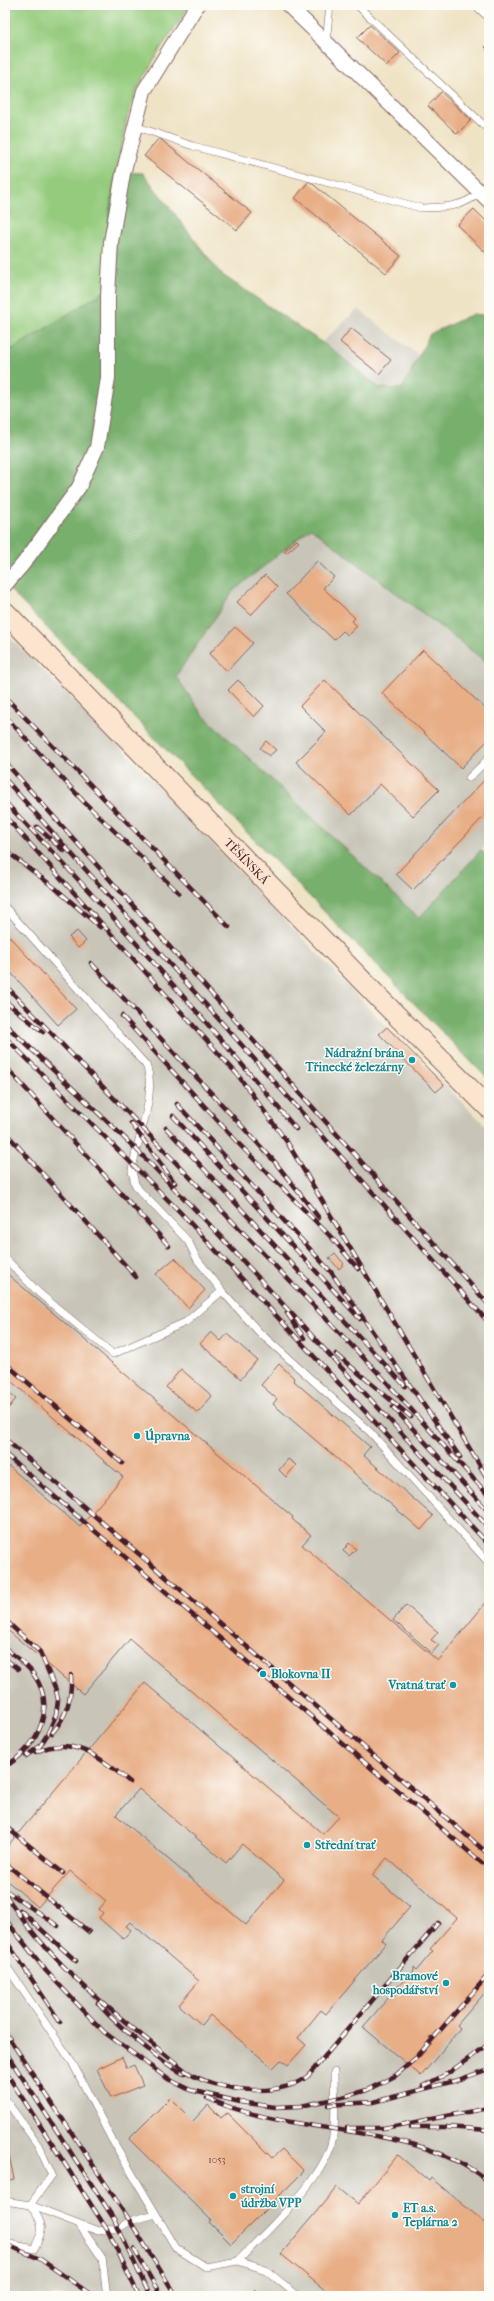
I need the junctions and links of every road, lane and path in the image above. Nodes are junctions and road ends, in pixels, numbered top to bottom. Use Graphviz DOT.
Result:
graph roads {
  1 [pos="197,5"];
  2 [pos="288,5"];
  3 [pos="330,5"];
  4 [pos="357,5"];
  5 [pos="475,5"];
  6 [pos="489,18"];
  7 [pos="326,43"];
  8 [pos="135,126"];
  9 [pos="489,130"];
  10 [pos="484,197"];
  11 [pos="5,585"];
  12 [pos="5,612"];
  13 [pos="489,758"];
  14 [pos="469,778"];
  15 [pos="5,907"];
  16 [pos="489,1108"];
  17 [pos="5,1258"];
  18 [pos="222,1291"];
  19 [pos="489,1563"];
  20 [pos="5,1964"];
  21 [pos="334,2072"];
  22 [pos="5,2099"];
  23 [pos="5,2201"];
  24 [pos="30,2205"];
  25 [pos="156,2214"];
  26 [pos="80,2226"];
  27 [pos="5,2243"];
  28 [pos="238,2261"];
  29 [pos="107,2296"];
  30 [pos="298,2296"];
  1 -- 8 [label="street"];
  2 -- 7 [label="street"];
  3 -- 7 [label="lane"];
  4 -- 9 [label="lane"];
  5 -- 6 [label="lane"];
  7 -- 10 [label="street"];
  8 -- 10 [label="lane"];
  8 -- 11 [label="street"];
  12 -- 16 [label="main road, TĚŠÍNSKÁ"];
  13 -- 14 [label="lane"];
  15 -- 18 [label="lane"];
  17 -- 18 [label="lane"];
  18 -- 19 [label="lane"];
  20 -- 25 [label="lane"];
  21 -- 28 [label="lane"];
  22 -- 24 [label="lane"];
  23 -- 24 [label="lane"];
  24 -- 26 [label="lane"];
  24 -- 27 [label="lane"];
  25 -- 26 [label="lane"];
  25 -- 28 [label="lane"];
  26 -- 29 [label="lane"];
  28 -- 30 [label="lane"];
}
